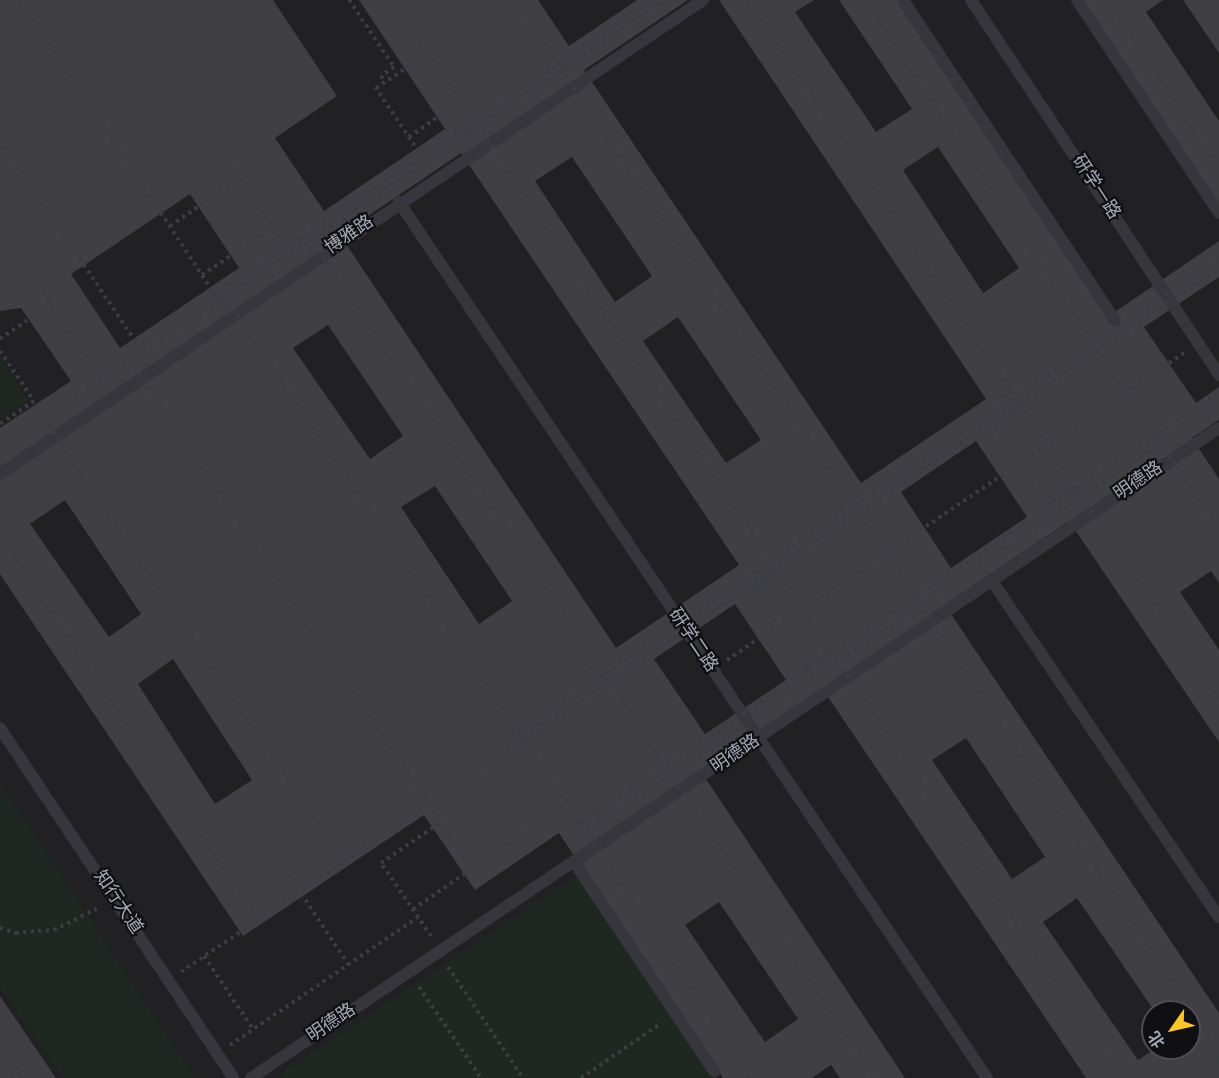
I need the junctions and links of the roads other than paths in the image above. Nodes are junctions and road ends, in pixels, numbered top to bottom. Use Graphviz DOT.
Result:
graph roads {
  1 [pos="702,0"];
  2 [pos="903,0"];
  3 [pos="971,0"];
  4 [pos="1077,0"];
  5 [pos="399,202"];
  6 [pos="1219,213"];
  7 [pos="1115,320"];
  8 [pos="1219,375"];
  9 [pos="1219,428"];
  10 [pos="0,474"];
  11 [pos="992,581"];
  12 [pos="0,728"];
  13 [pos="758,740"];
  14 [pos="574,862"];
  15 [pos="1219,917"];
  16 [pos="714,1071"];
  17 [pos="233,1078"];
  18 [pos="251,1078"];
  19 [pos="987,1078"];
  1 -- 5 [label="lane, 博雅路"];
  2 -- 7 [label="lane"];
  3 -- 8 [label="lane, 研学一路"];
  4 -- 6 [label="lane"];
  5 -- 10 [label="lane, 博雅路"];
  5 -- 13 [label="lane, 研学二路"];
  9 -- 11 [label="lane, 明德路"];
  11 -- 13 [label="lane, 明德路"];
  11 -- 15 [label="lane"];
  12 -- 17 [label="lane, 知行大道"];
  13 -- 14 [label="lane, 明德路"];
  13 -- 19 [label="lane, 研学二路"];
  14 -- 16 [label="lane"];
  14 -- 18 [label="lane, 明德路"];
}
